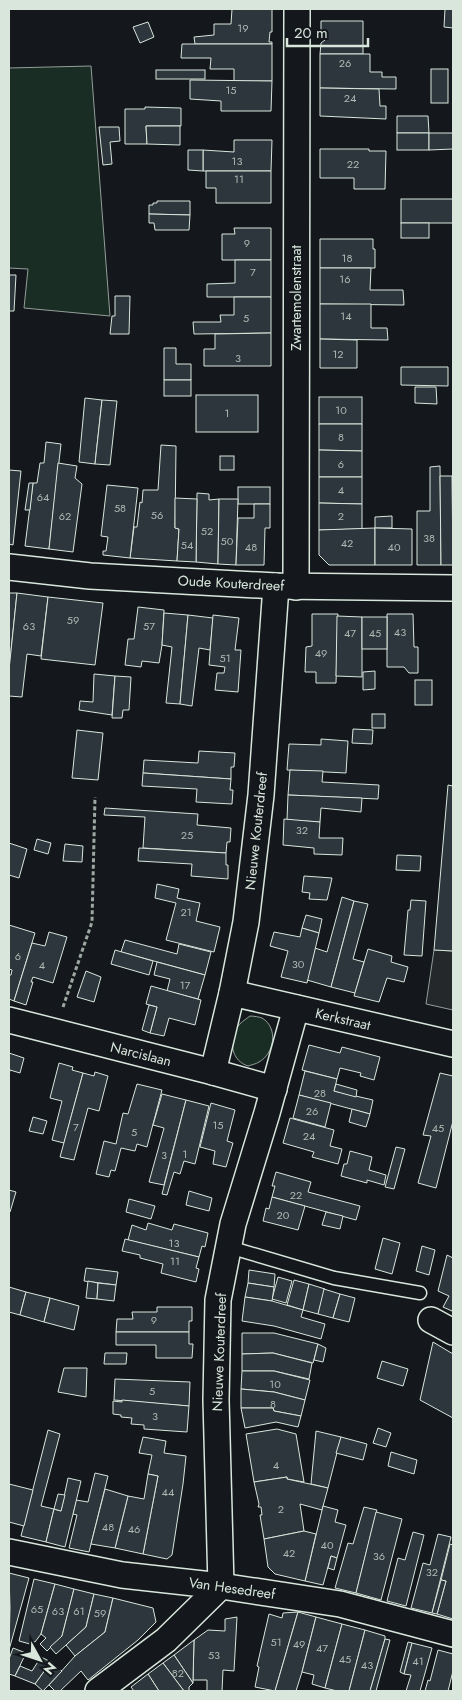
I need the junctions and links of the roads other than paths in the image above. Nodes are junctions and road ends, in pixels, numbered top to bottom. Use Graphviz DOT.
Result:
graph roads {
  1 [pos="297,9"];
  2 [pos="9,567"];
  3 [pos="286,586"];
  4 [pos="453,588"];
  5 [pos="232,993"];
  6 [pos="296,1008"];
  7 [pos="9,1020"];
  8 [pos="453,1044"];
  9 [pos="213,1072"];
  10 [pos="274,1089"];
  11 [pos="229,1247"];
  12 [pos="420,1293"];
  13 [pos="431,1320"];
  14 [pos="453,1332"];
  15 [pos="9,1552"];
  16 [pos="221,1586"];
  17 [pos="453,1634"];
  18 [pos="98,1691"];
  1 -- 3 [label="street, Zwartemolenstraat"];
  2 -- 3 [label="street, Oude Kouterdreef"];
  3 -- 4 [label="street, Oude Kouterdreef"];
  3 -- 5 [label="street, Nieuwe Kouterdreef"];
  5 -- 6 [label="street, Kerkstraat"];
  5 -- 9 [label="street, Nieuwe Kouterdreef"];
  6 -- 8 [label="street, Kerkstraat"];
  6 -- 10 [label="street, Nieuwe Kouterdreef"];
  7 -- 9 [label="street, Narcislaan"];
  9 -- 10 [label="street, Narcislaan"];
  10 -- 11 [label="street, Nieuwe Kouterdreef"];
  11 -- 12 [label="lane"];
  11 -- 16 [label="street, Nieuwe Kouterdreef"];
  13 -- 14 [label="street"];
  15 -- 16 [label="street, Van Hesedreef"];
  16 -- 17 [label="street, Van Hesedreef"];
  16 -- 18 [label="street"];
}
